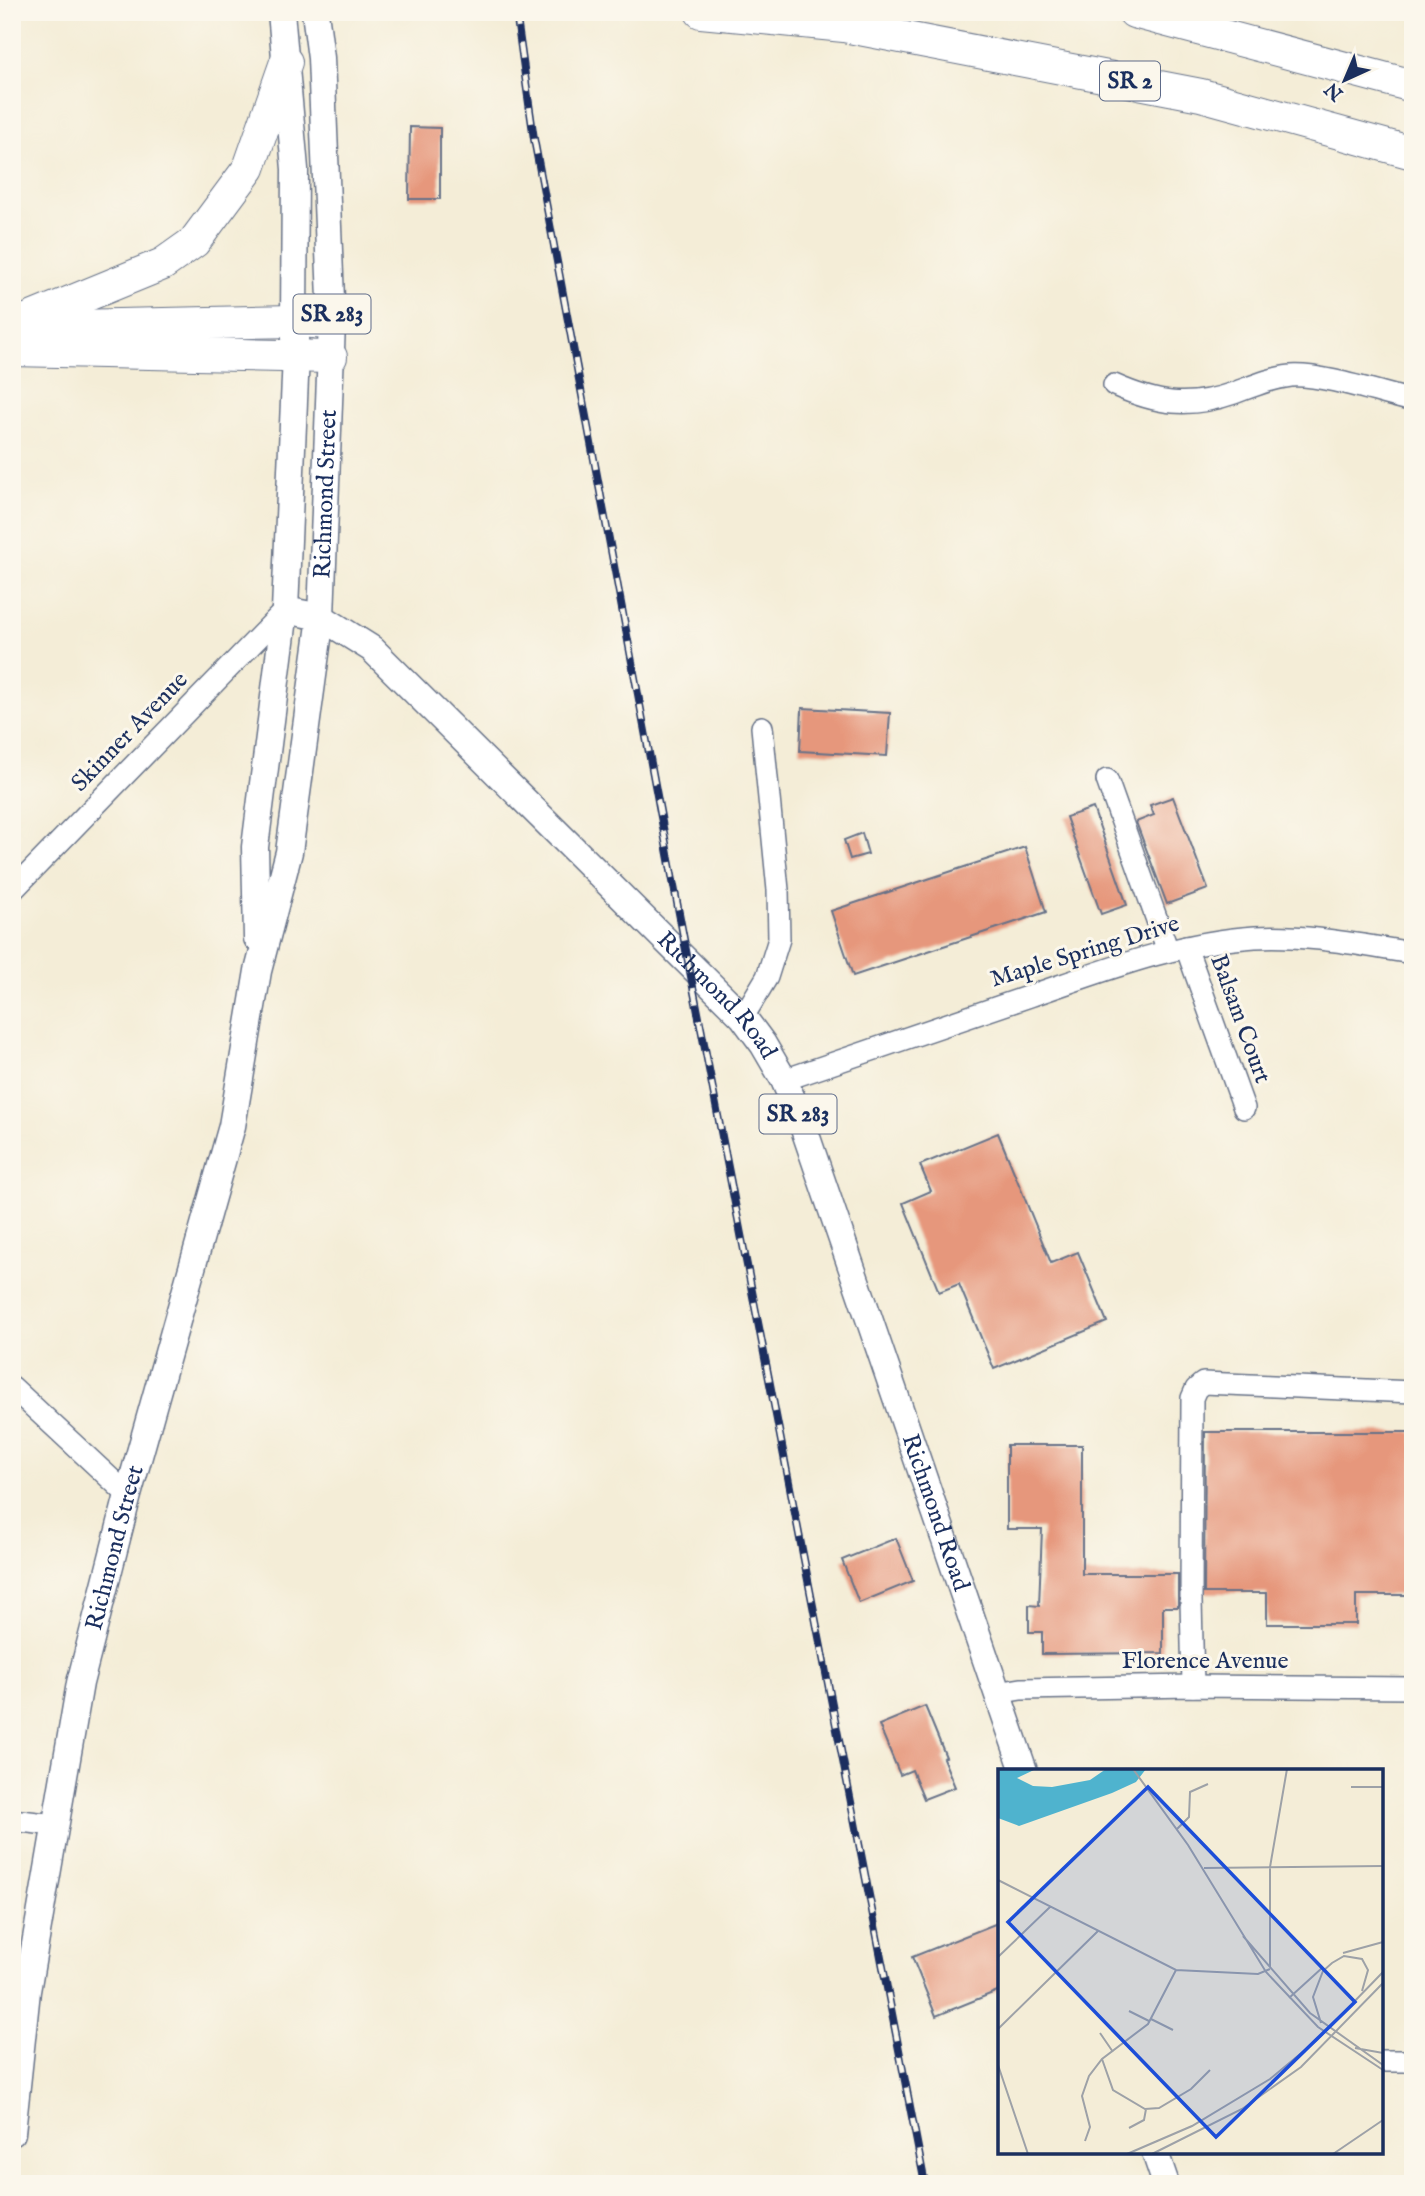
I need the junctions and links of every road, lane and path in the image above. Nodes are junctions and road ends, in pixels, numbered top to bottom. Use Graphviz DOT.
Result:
graph roads {
  1 [pos="281,12"];
  2 [pos="315,12"];
  3 [pos="701,12"];
  4 [pos="1134,12"];
  5 [pos="286,62"];
  6 [pos="1413,86"];
  7 [pos="1413,153"];
  8 [pos="294,321"];
  9 [pos="332,323"];
  10 [pos="12,327"];
  11 [pos="12,350"];
  12 [pos="296,355"];
  13 [pos="331,357"];
  14 [pos="1114,386"];
  15 [pos="1413,401"];
  16 [pos="285,610"];
  17 [pos="321,617"];
  18 [pos="762,727"];
  19 [pos="1107,780"];
  20 [pos="12,891"];
  21 [pos="1177,949"];
  22 [pos="1413,954"];
  23 [pos="258,971"];
  24 [pos="743,1017"];
  25 [pos="784,1080"];
  26 [pos="1244,1108"];
  27 [pos="12,1387"];
  28 [pos="1413,1392"];
  29 [pos="128,1495"];
  30 [pos="1194,1686"];
  31 [pos="1413,1688"];
  32 [pos="998,1693"];
  33 [pos="1023,1769"];
  34 [pos="12,1820"];
  35 [pos="55,1825"];
  36 [pos="1383,2061"];
  37 [pos="1413,2061"];
  38 [pos="12,2133"];
  39 [pos="1156,2154"];
  40 [pos="1166,2184"];
  1 -- 5 [label="main road, Richmond Street / SR 283"];
  2 -- 9 [label="main road, Richmond Street / SR 283"];
  3 -- 7 [label="highway, SR 2"];
  4 -- 6 [label="highway"];
  5 -- 8 [label="main road, Richmond Street / SR 283"];
  5 -- 10 [label="highway"];
  8 -- 9 [label="highway"];
  8 -- 10 [label="highway"];
  8 -- 12 [label="main road, Richmond Street / SR 283"];
  9 -- 13 [label="main road, Richmond Street / SR 283"];
  11 -- 12 [label="highway"];
  12 -- 13 [label="highway"];
  12 -- 16 [label="main road, Richmond Street / SR 283"];
  13 -- 17 [label="main road, Richmond Street / SR 283"];
  14 -- 15 [label="street"];
  16 -- 17 [label="main road, Richmond Road / SR 283"];
  16 -- 20 [label="street, Skinner Avenue"];
  16 -- 23 [label="main road, Richmond Street"];
  17 -- 23 [label="main road, Richmond Street"];
  17 -- 24 [label="main road, Richmond Road / SR 283"];
  18 -- 24 [label="street"];
  19 -- 21 [label="street, Balsam Court"];
  21 -- 22 [label="street, Maple Spring Drive"];
  21 -- 25 [label="street, Maple Spring Drive"];
  21 -- 26 [label="street, Balsam Court"];
  23 -- 29 [label="main road, Richmond Street"];
  24 -- 25 [label="main road, Richmond Road / SR 283"];
  25 -- 32 [label="main road, Richmond Road / SR 283"];
  27 -- 29 [label="street"];
  28 -- 30 [label="street"];
  29 -- 35 [label="main road, Richmond Street"];
  30 -- 31 [label="street, Florence Avenue"];
  30 -- 32 [label="street, Florence Avenue"];
  32 -- 33 [label="main road, Richmond Road / SR 283"];
  34 -- 35 [label="street"];
  35 -- 38 [label="main road, Richmond Street"];
  36 -- 37 [label="street"];
  39 -- 40 [label="main road"];
}
